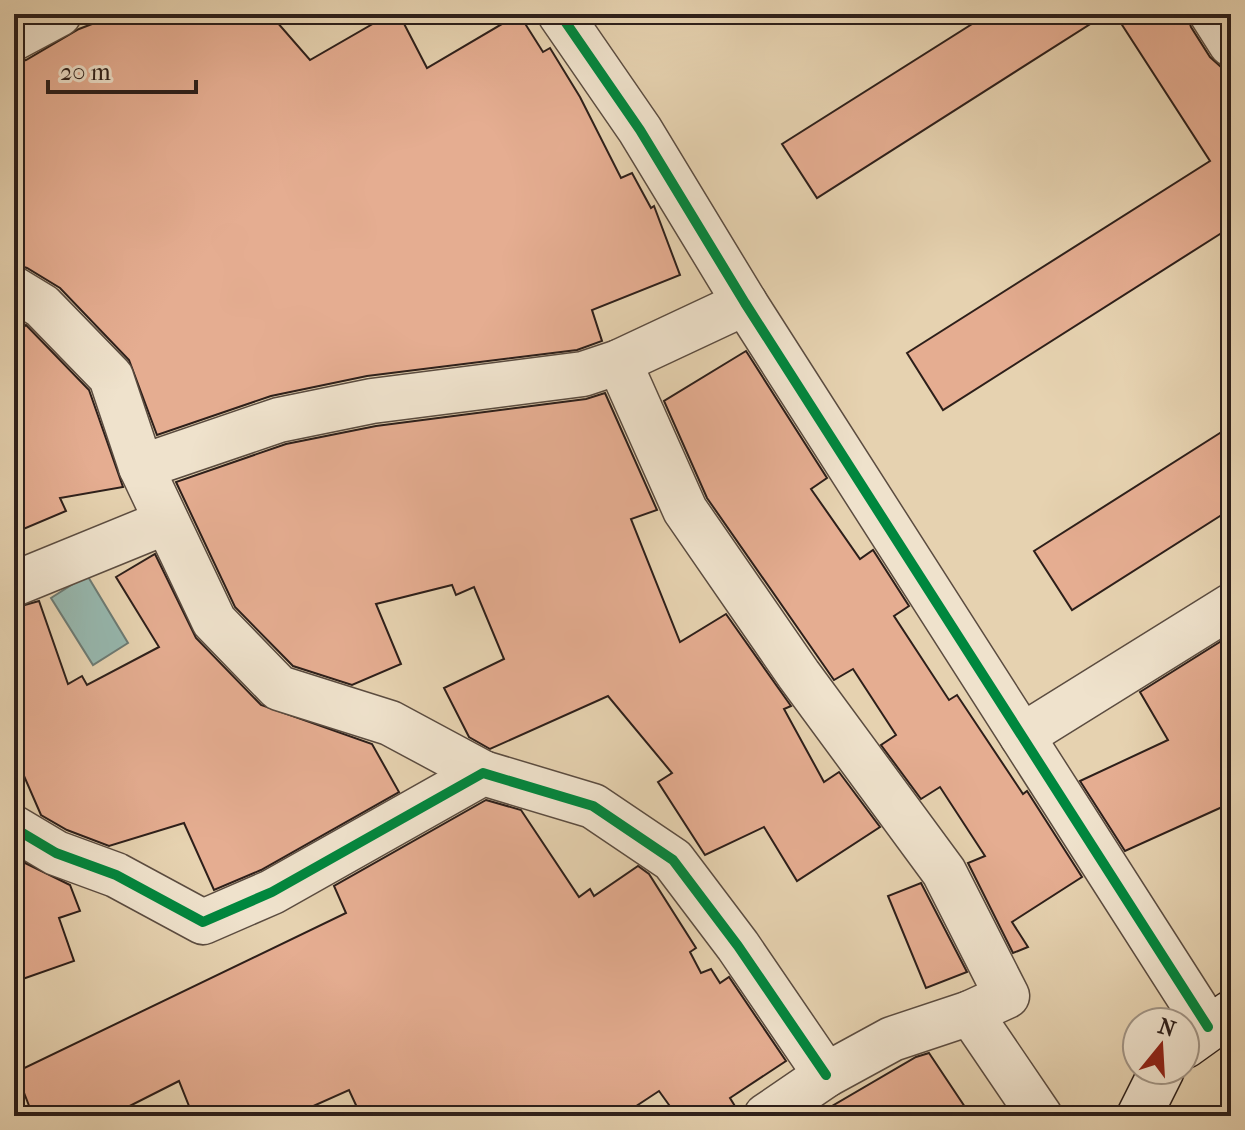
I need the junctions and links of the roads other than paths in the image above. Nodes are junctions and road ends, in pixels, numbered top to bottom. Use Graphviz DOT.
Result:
graph roads {
  1 [pos="59,14"];
  2 [pos="560,14"];
  3 [pos="1212,14"];
  4 [pos="14,38"];
  5 [pos="1231,44"];
  6 [pos="14,289"];
  7 [pos="745,303"];
  8 [pos="619,362"];
  9 [pos="141,467"];
  10 [pos="166,522"];
  11 [pos="14,584"];
  12 [pos="1231,606"];
  13 [pos="1022,736"];
  14 [pos="483,773"];
  15 [pos="14,828"];
  16 [pos="970,1013"];
  17 [pos="1208,1029"];
  18 [pos="826,1075"];
  19 [pos="1154,1086"];
  20 [pos="766,1116"];
  21 [pos="1040,1116"];
  22 [pos="1139,1116"];
  1 -- 4 [label="street"];
  2 -- 7 [label="street"];
  3 -- 5 [label="street"];
  6 -- 9 [label="street"];
  7 -- 8 [label="street"];
  7 -- 13 [label="street"];
  8 -- 9 [label="street"];
  8 -- 16 [label="street"];
  9 -- 10 [label="street"];
  10 -- 11 [label="street"];
  10 -- 14 [label="street"];
  12 -- 13 [label="street"];
  13 -- 17 [label="street"];
  14 -- 15 [label="street"];
  14 -- 18 [label="street"];
  16 -- 18 [label="street"];
  16 -- 21 [label="street"];
  18 -- 20 [label="street"];
  19 -- 22 [label="street"];
}
